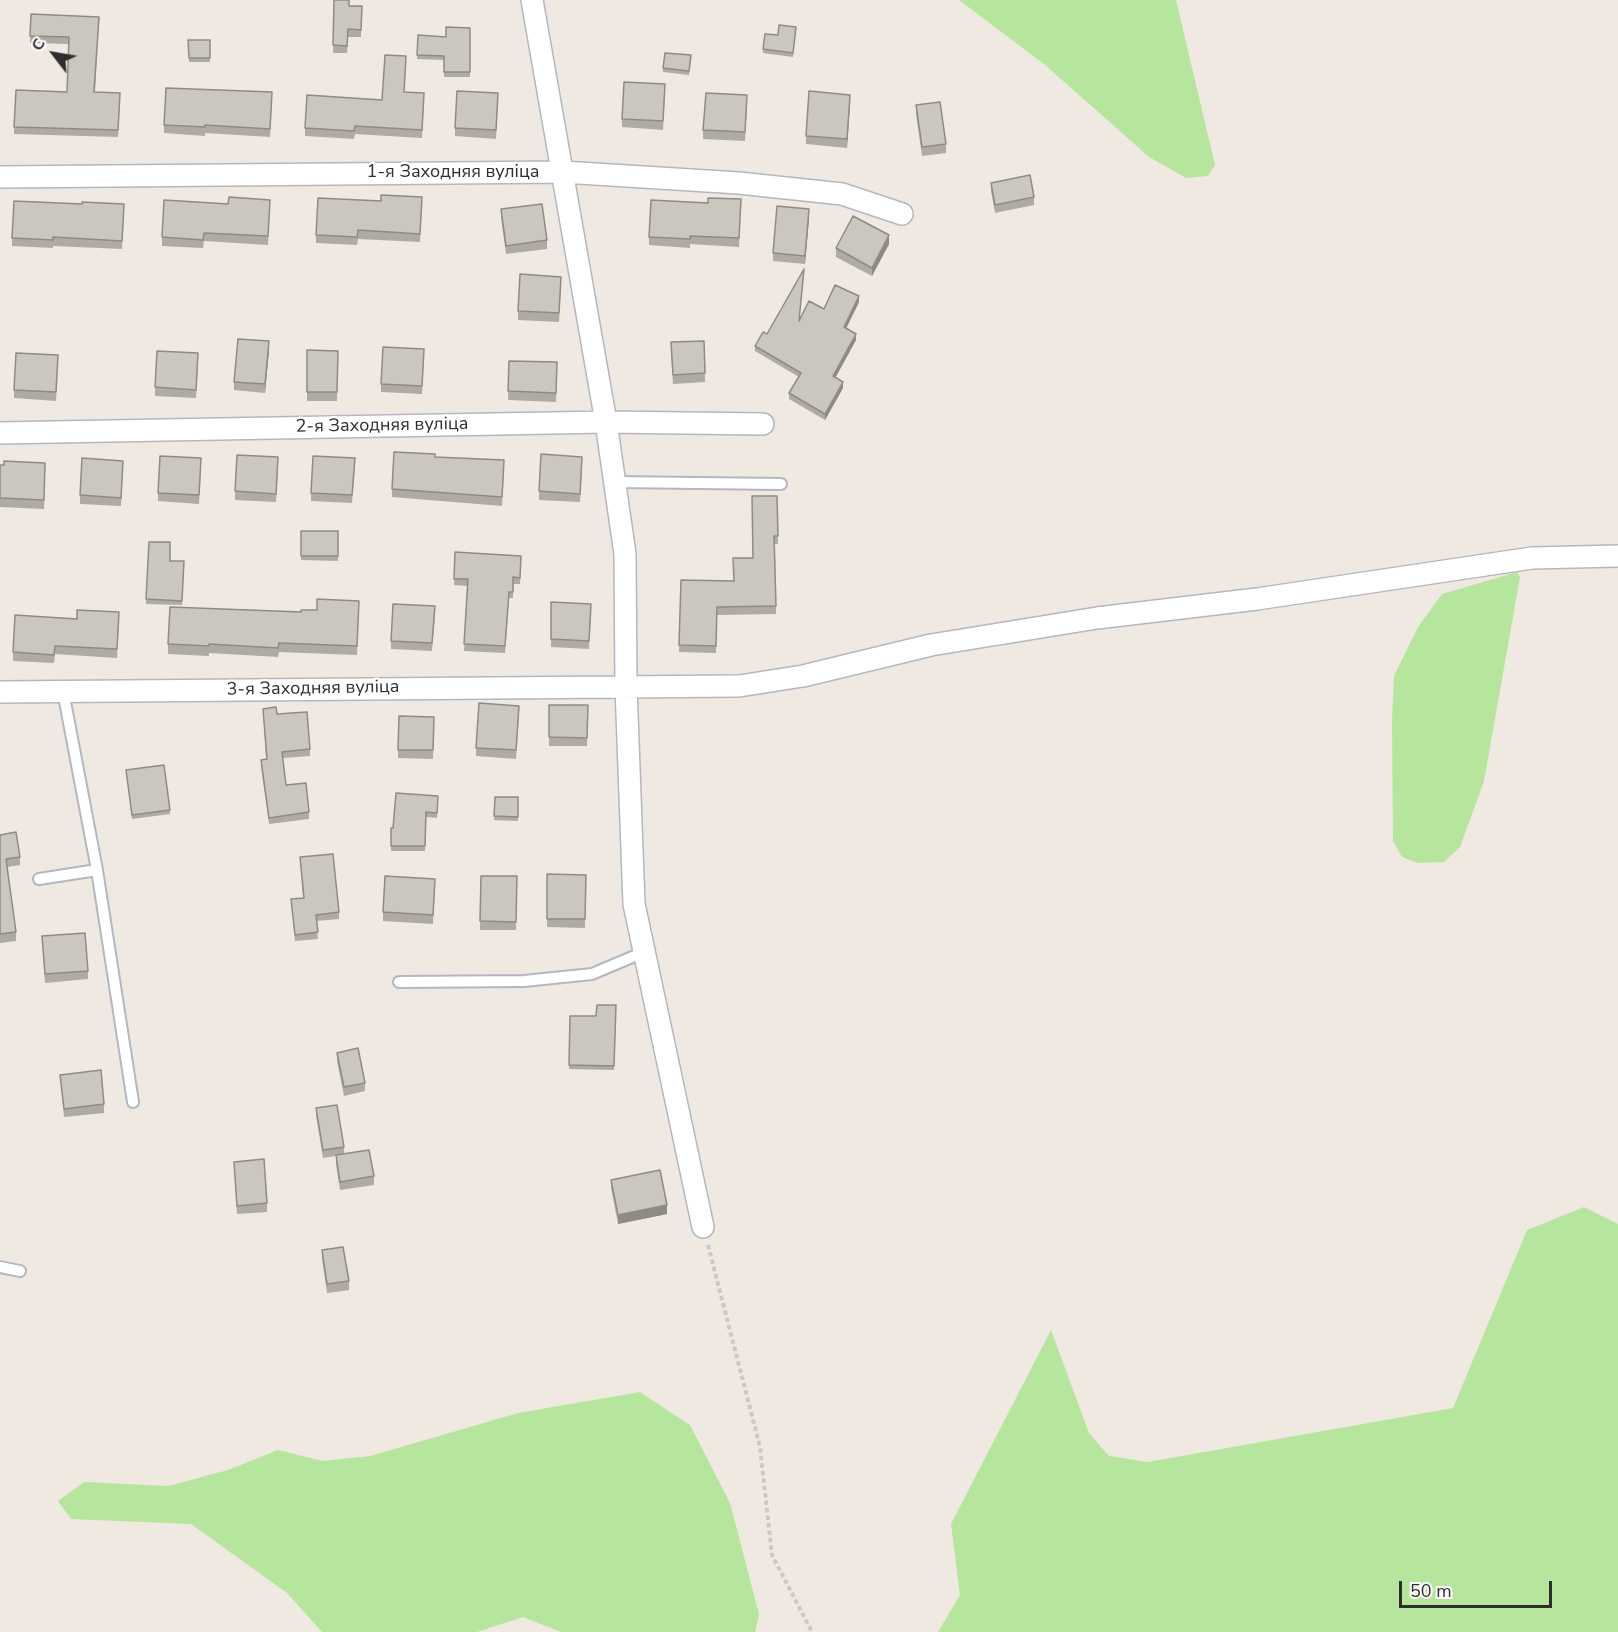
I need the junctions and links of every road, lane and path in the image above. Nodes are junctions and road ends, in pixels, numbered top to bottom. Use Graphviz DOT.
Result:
graph roads {
  1 [pos="532,0"];
  2 [pos="563,172"];
  3 [pos="0,177"];
  4 [pos="902,214"];
  5 [pos="606,422"];
  6 [pos="764,424"];
  7 [pos="0,433"];
  8 [pos="614,482"];
  9 [pos="781,484"];
  10 [pos="1618,556"];
  11 [pos="626,687"];
  12 [pos="63,691"];
  13 [pos="0,692"];
  14 [pos="97,870"];
  15 [pos="39,879"];
  16 [pos="644,952"];
  17 [pos="399,982"];
  18 [pos="134,1102"];
  19 [pos="703,1227"];
  20 [pos="0,1267"];
  21 [pos="20,1272"];
  22 [pos="812,1632"];
  1 -- 2 [label="street"];
  2 -- 3 [label="street, 1-я Заходняя вуліца"];
  2 -- 4 [label="street, 1-я Заходняя вуліца"];
  2 -- 5 [label="street"];
  5 -- 6 [label="street, 2-я Заходняя вуліца"];
  5 -- 7 [label="street, 2-я Заходняя вуліца"];
  5 -- 8 [label="street"];
  8 -- 9 [label="lane"];
  8 -- 11 [label="street"];
  10 -- 11 [label="street, 3-я Заходняя вуліца"];
  11 -- 12 [label="street, 3-я Заходняя вуліца"];
  11 -- 16 [label="street"];
  12 -- 13 [label="street, 3-я Заходняя вуліца"];
  12 -- 14 [label="lane"];
  14 -- 15 [label="lane"];
  14 -- 18 [label="lane"];
  16 -- 17 [label="lane"];
  16 -- 19 [label="street"];
  19 -- 22 [label="path"];
  20 -- 21 [label="lane"];
}
